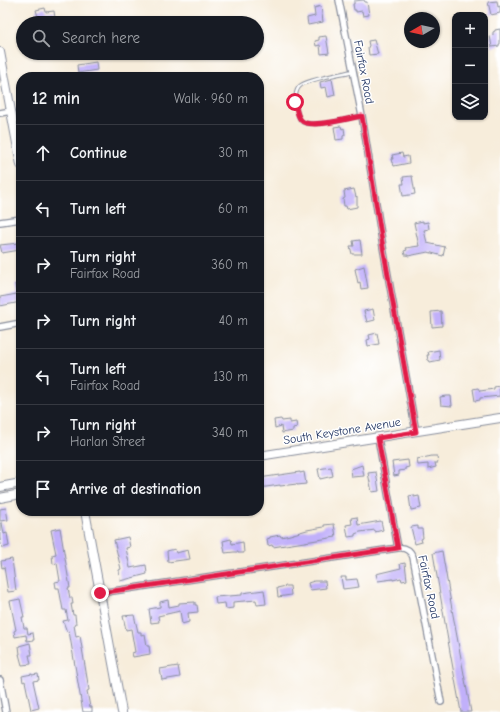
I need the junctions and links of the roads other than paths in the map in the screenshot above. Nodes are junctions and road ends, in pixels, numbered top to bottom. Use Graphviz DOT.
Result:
graph roads {
  1 [pos="339,0"];
  2 [pos="0,52"];
  3 [pos="353,71"];
  4 [pos="11,111"];
  5 [pos="0,113"];
  6 [pos="362,116"];
  7 [pos="16,138"];
  8 [pos="16,220"];
  9 [pos="0,222"];
  10 [pos="16,324"];
  11 [pos="0,327"];
  12 [pos="500,418"];
  13 [pos="416,432"];
  14 [pos="378,438"];
  15 [pos="264,455"];
  16 [pos="16,485"];
  17 [pos="0,487"];
  18 [pos="16,495"];
  19 [pos="0,498"];
  20 [pos="86,516"];
  21 [pos="398,548"];
  22 [pos="100,593"];
  23 [pos="0,680"];
  24 [pos="441,702"];
  25 [pos="6,712"];
  26 [pos="122,712"];
  1 -- 3 [label="street, Fairfax Road"];
  2 -- 4 [label="main road"];
  3 -- 6 [label="street, Fairfax Road"];
  3 -- 6 [label="lane"];
  4 -- 5 [label="street"];
  4 -- 7 [label="main road"];
  6 -- 13 [label="street, Fairfax Road"];
  8 -- 9 [label="street"];
  10 -- 11 [label="street"];
  12 -- 13 [label="main road, South Keystone Avenue"];
  13 -- 14 [label="main road, South Keystone Avenue"];
  14 -- 15 [label="main road, South Keystone Avenue"];
  14 -- 21 [label="street"];
  16 -- 17 [label="main road"];
  18 -- 19 [label="main road"];
  20 -- 22 [label="main road"];
  21 -- 22 [label="street"];
  21 -- 24 [label="street, Fairfax Road"];
  22 -- 26 [label="main road"];
  23 -- 25 [label="street"];
}
